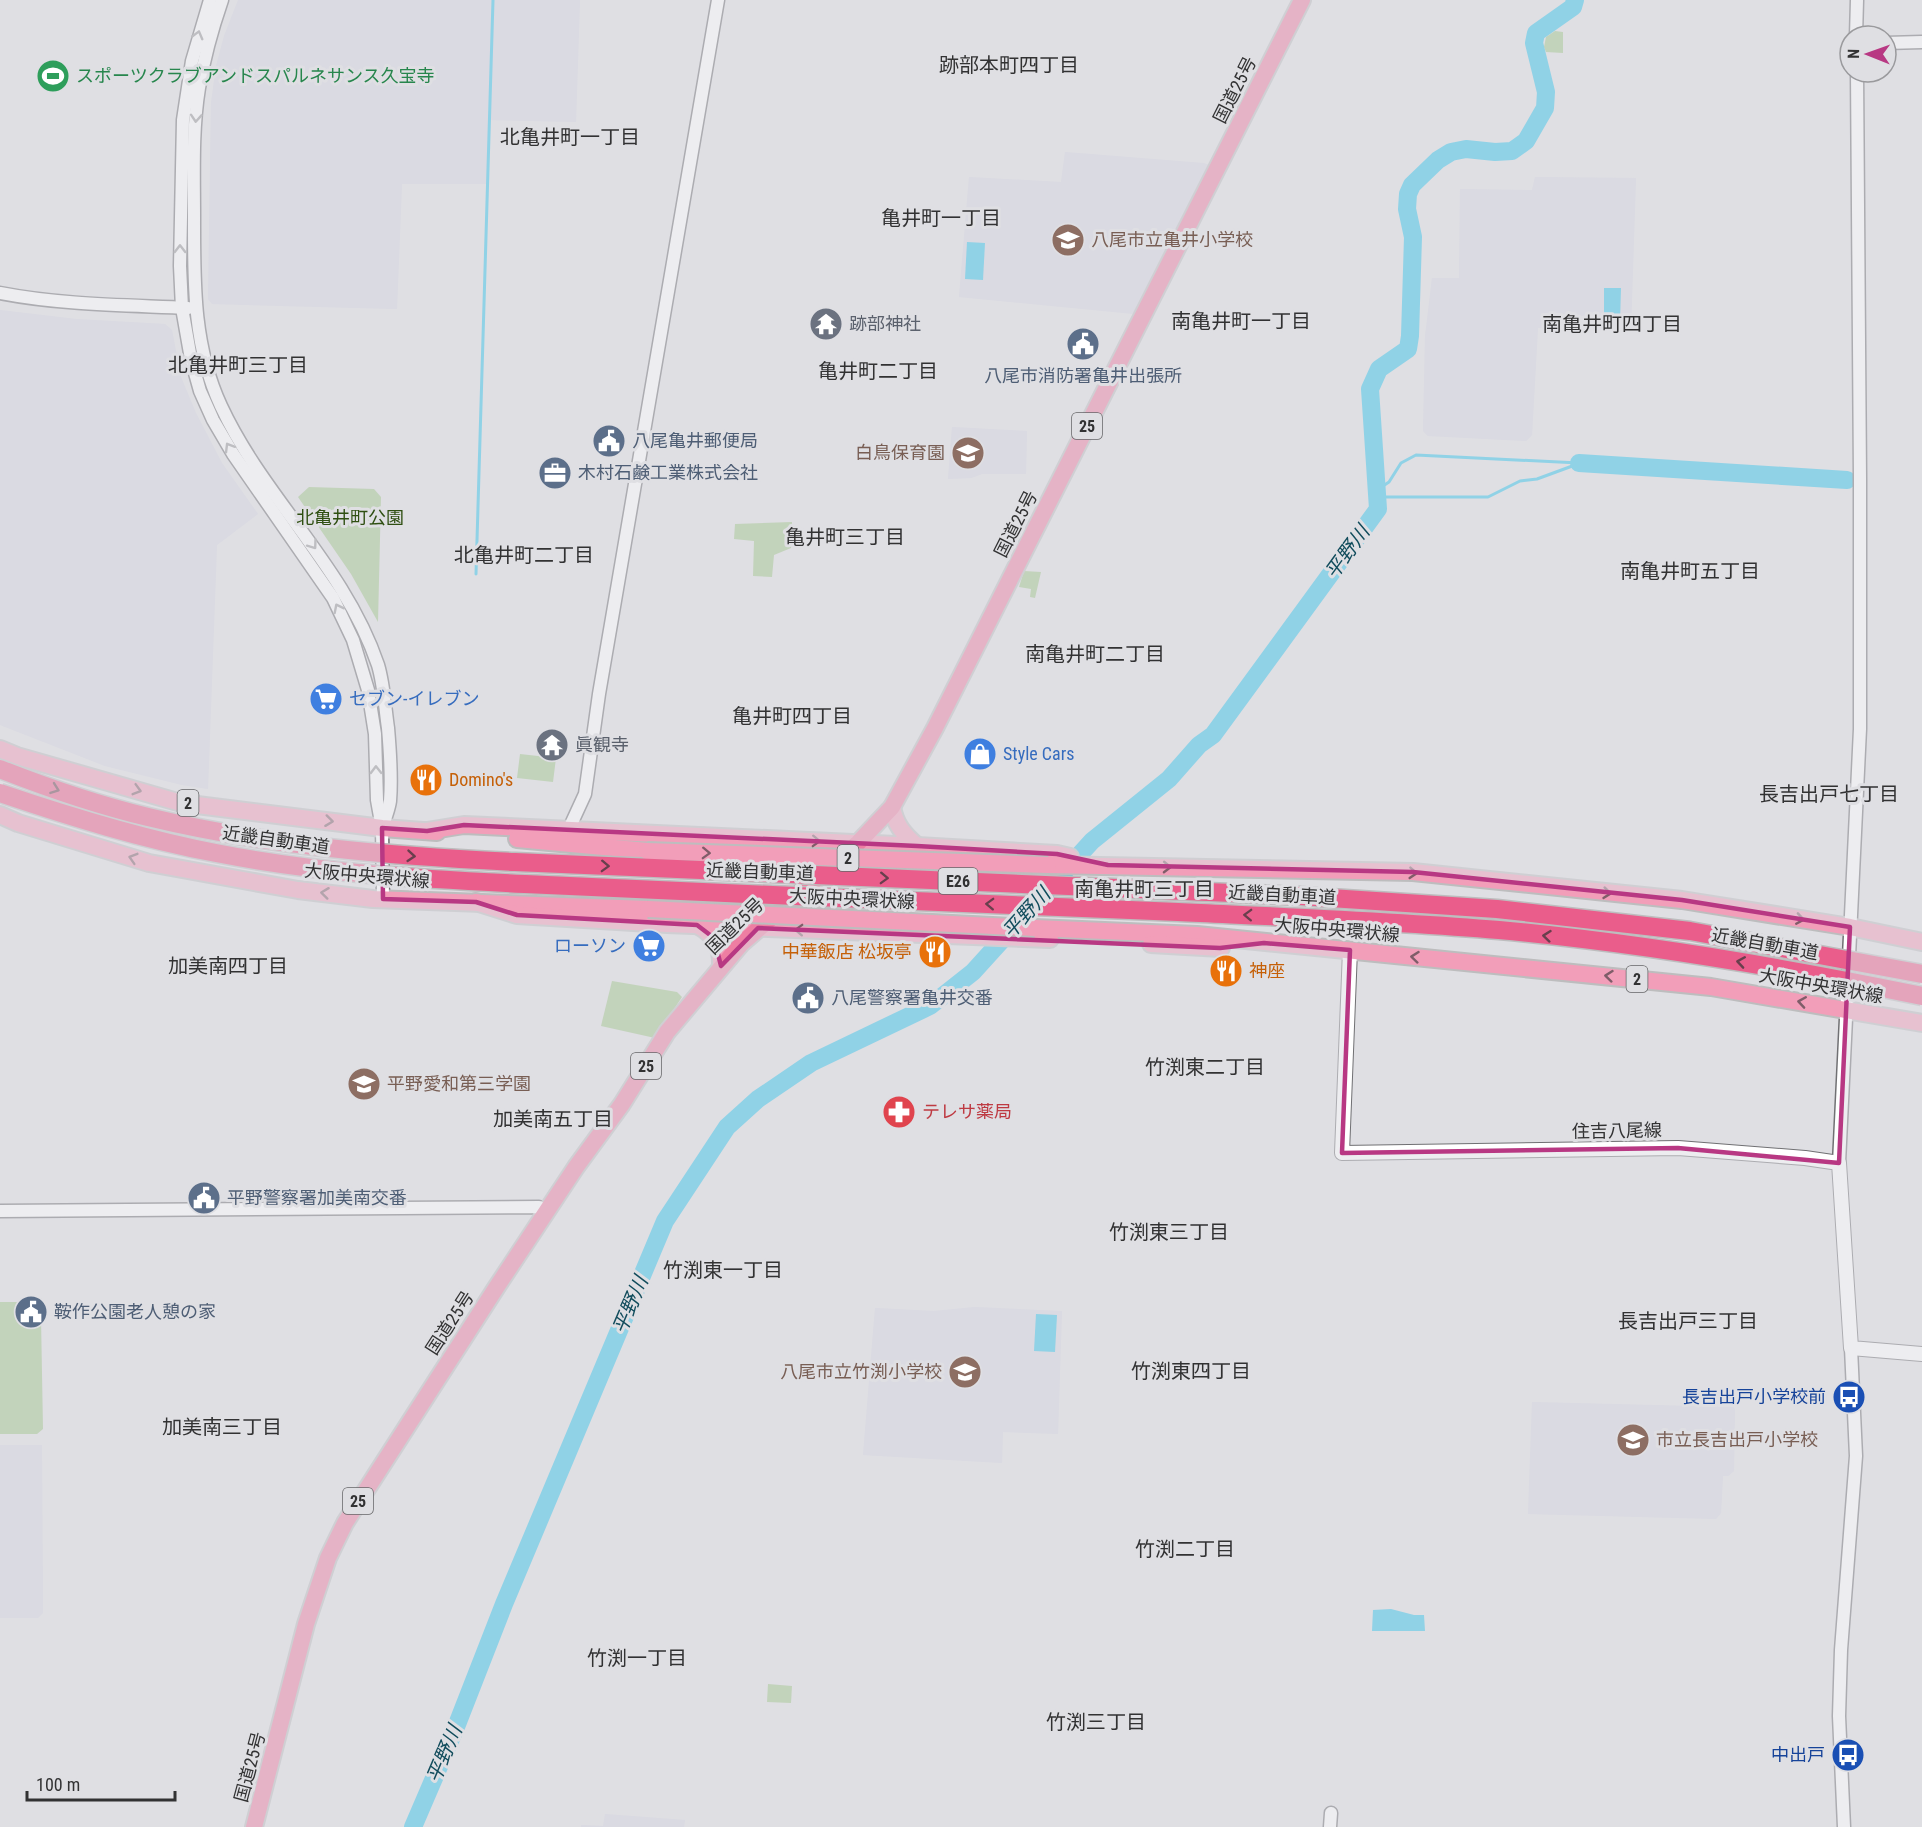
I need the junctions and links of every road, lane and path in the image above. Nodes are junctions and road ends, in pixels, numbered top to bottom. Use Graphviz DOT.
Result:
graph roads {
  1 [pos="210,0"];
  2 [pos="222,0"];
  3 [pos="718,0"];
  4 [pos="1302,0"];
  5 [pos="1857,0"];
  6 [pos="1856,24"];
  7 [pos="1922,42"];
  8 [pos="1898,43"];
  9 [pos="1857,84"];
  10 [pos="0,293"];
  11 [pos="182,308"];
  12 [pos="195,309"];
  13 [pos="0,749"];
  14 [pos="0,769"];
  15 [pos="0,793"];
  16 [pos="892,807"];
  17 [pos="0,815"];
  18 [pos="382,828"];
  19 [pos="427,831"];
  20 [pos="568,831"];
  21 [pos="741,838"];
  22 [pos="858,843"];
  23 [pos="916,846"];
  24 [pos="1108,866"];
  25 [pos="806,887"];
  26 [pos="383,899"];
  27 [pos="476,902"];
  28 [pos="697,925"];
  29 [pos="1850,927"];
  30 [pos="758,928"];
  31 [pos="860,932"];
  32 [pos="1922,942"];
  33 [pos="1264,943"];
  34 [pos="1350,950"];
  35 [pos="721,966"];
  36 [pos="1922,974"];
  37 [pos="1922,996"];
  38 [pos="1845,1010"];
  39 [pos="1922,1023"];
  40 [pos="1839,1163"];
  41 [pos="0,1211"];
  42 [pos="546,1213"];
  43 [pos="1851,1348"];
  44 [pos="1922,1354"];
  45 [pos="1331,1813"];
  46 [pos="254,1827"];
  47 [pos="1330,1827"];
  48 [pos="1844,1827"];
  11 -- 1 [label="street, one-way"];
  2 -- 12 [label="street, one-way"];
  3 -- 20 [label="street"];
  4 -- 16 [label="highway, 国道25号 / 25"];
  5 -- 6 [label="street"];
  7 -- 8 [label="street"];
  9 -- 29 [label="street"];
  10 -- 11 [label="street"];
  11 -- 12 [label="street"];
  18 -- 11 [label="street, one-way"];
  12 -- 18 [label="street, one-way"];
  13 -- 18 [label="main road, 2, one-way"];
  14 -- 36 [label="highway, 近畿自動車道 / E26, one-way, bridge"];
  37 -- 15 [label="highway, 近畿自動車道 / E26, one-way, bridge"];
  16 -- 22 [label="highway, 国道25号 / 25"];
  16 -- 23 [label="main road"];
  26 -- 17 [label="main road, 大阪中央環状線 / 2, one-way"];
  18 -- 19 [label="main road, 2"];
  18 -- 26 [label="street"];
  19 -- 20 [label="main road, 2"];
  19 -- 24 [label="main road, 2, one-way, bridge"];
  20 -- 21 [label="main road, 2"];
  21 -- 22 [label="main road, 2, one-way"];
  21 -- 25 [label="main road"];
  22 -- 23 [label="main road, 2"];
  22 -- 25 [label="highway, 国道25号 / 25"];
  23 -- 24 [label="main road, 2"];
  24 -- 29 [label="main road, 2, one-way"];
  25 -- 30 [label="highway, 国道25号 / 25"];
  25 -- 31 [label="main road"];
  26 -- 27 [label="main road, 大阪中央環状線 / 2"];
  27 -- 28 [label="main road"];
  27 -- 33 [label="main road, 大阪中央環状線 / 2, bridge"];
  28 -- 30 [label="main road"];
  28 -- 35 [label="main road"];
  29 -- 32 [label="main road, 2"];
  29 -- 38 [label="street"];
  31 -- 30 [label="main road, one-way"];
  30 -- 35 [label="highway, 国道25号 / 25"];
  31 -- 33 [label="main road"];
  33 -- 34 [label="main road, 大阪中央環状線 / 2"];
  38 -- 34 [label="main road, 大阪中央環状線 / 2, one-way"];
  34 -- 40 [label="main road, 住吉八尾線"];
  35 -- 42 [label="highway, 国道25号 / 25"];
  38 -- 39 [label="main road, 大阪中央環状線 / 2"];
  38 -- 40 [label="street"];
  40 -- 43 [label="main road"];
  41 -- 42 [label="street"];
  42 -- 46 [label="highway, 国道25号 / 25"];
  43 -- 44 [label="main road"];
  43 -- 48 [label="street"];
  45 -- 47 [label="street"];
}
